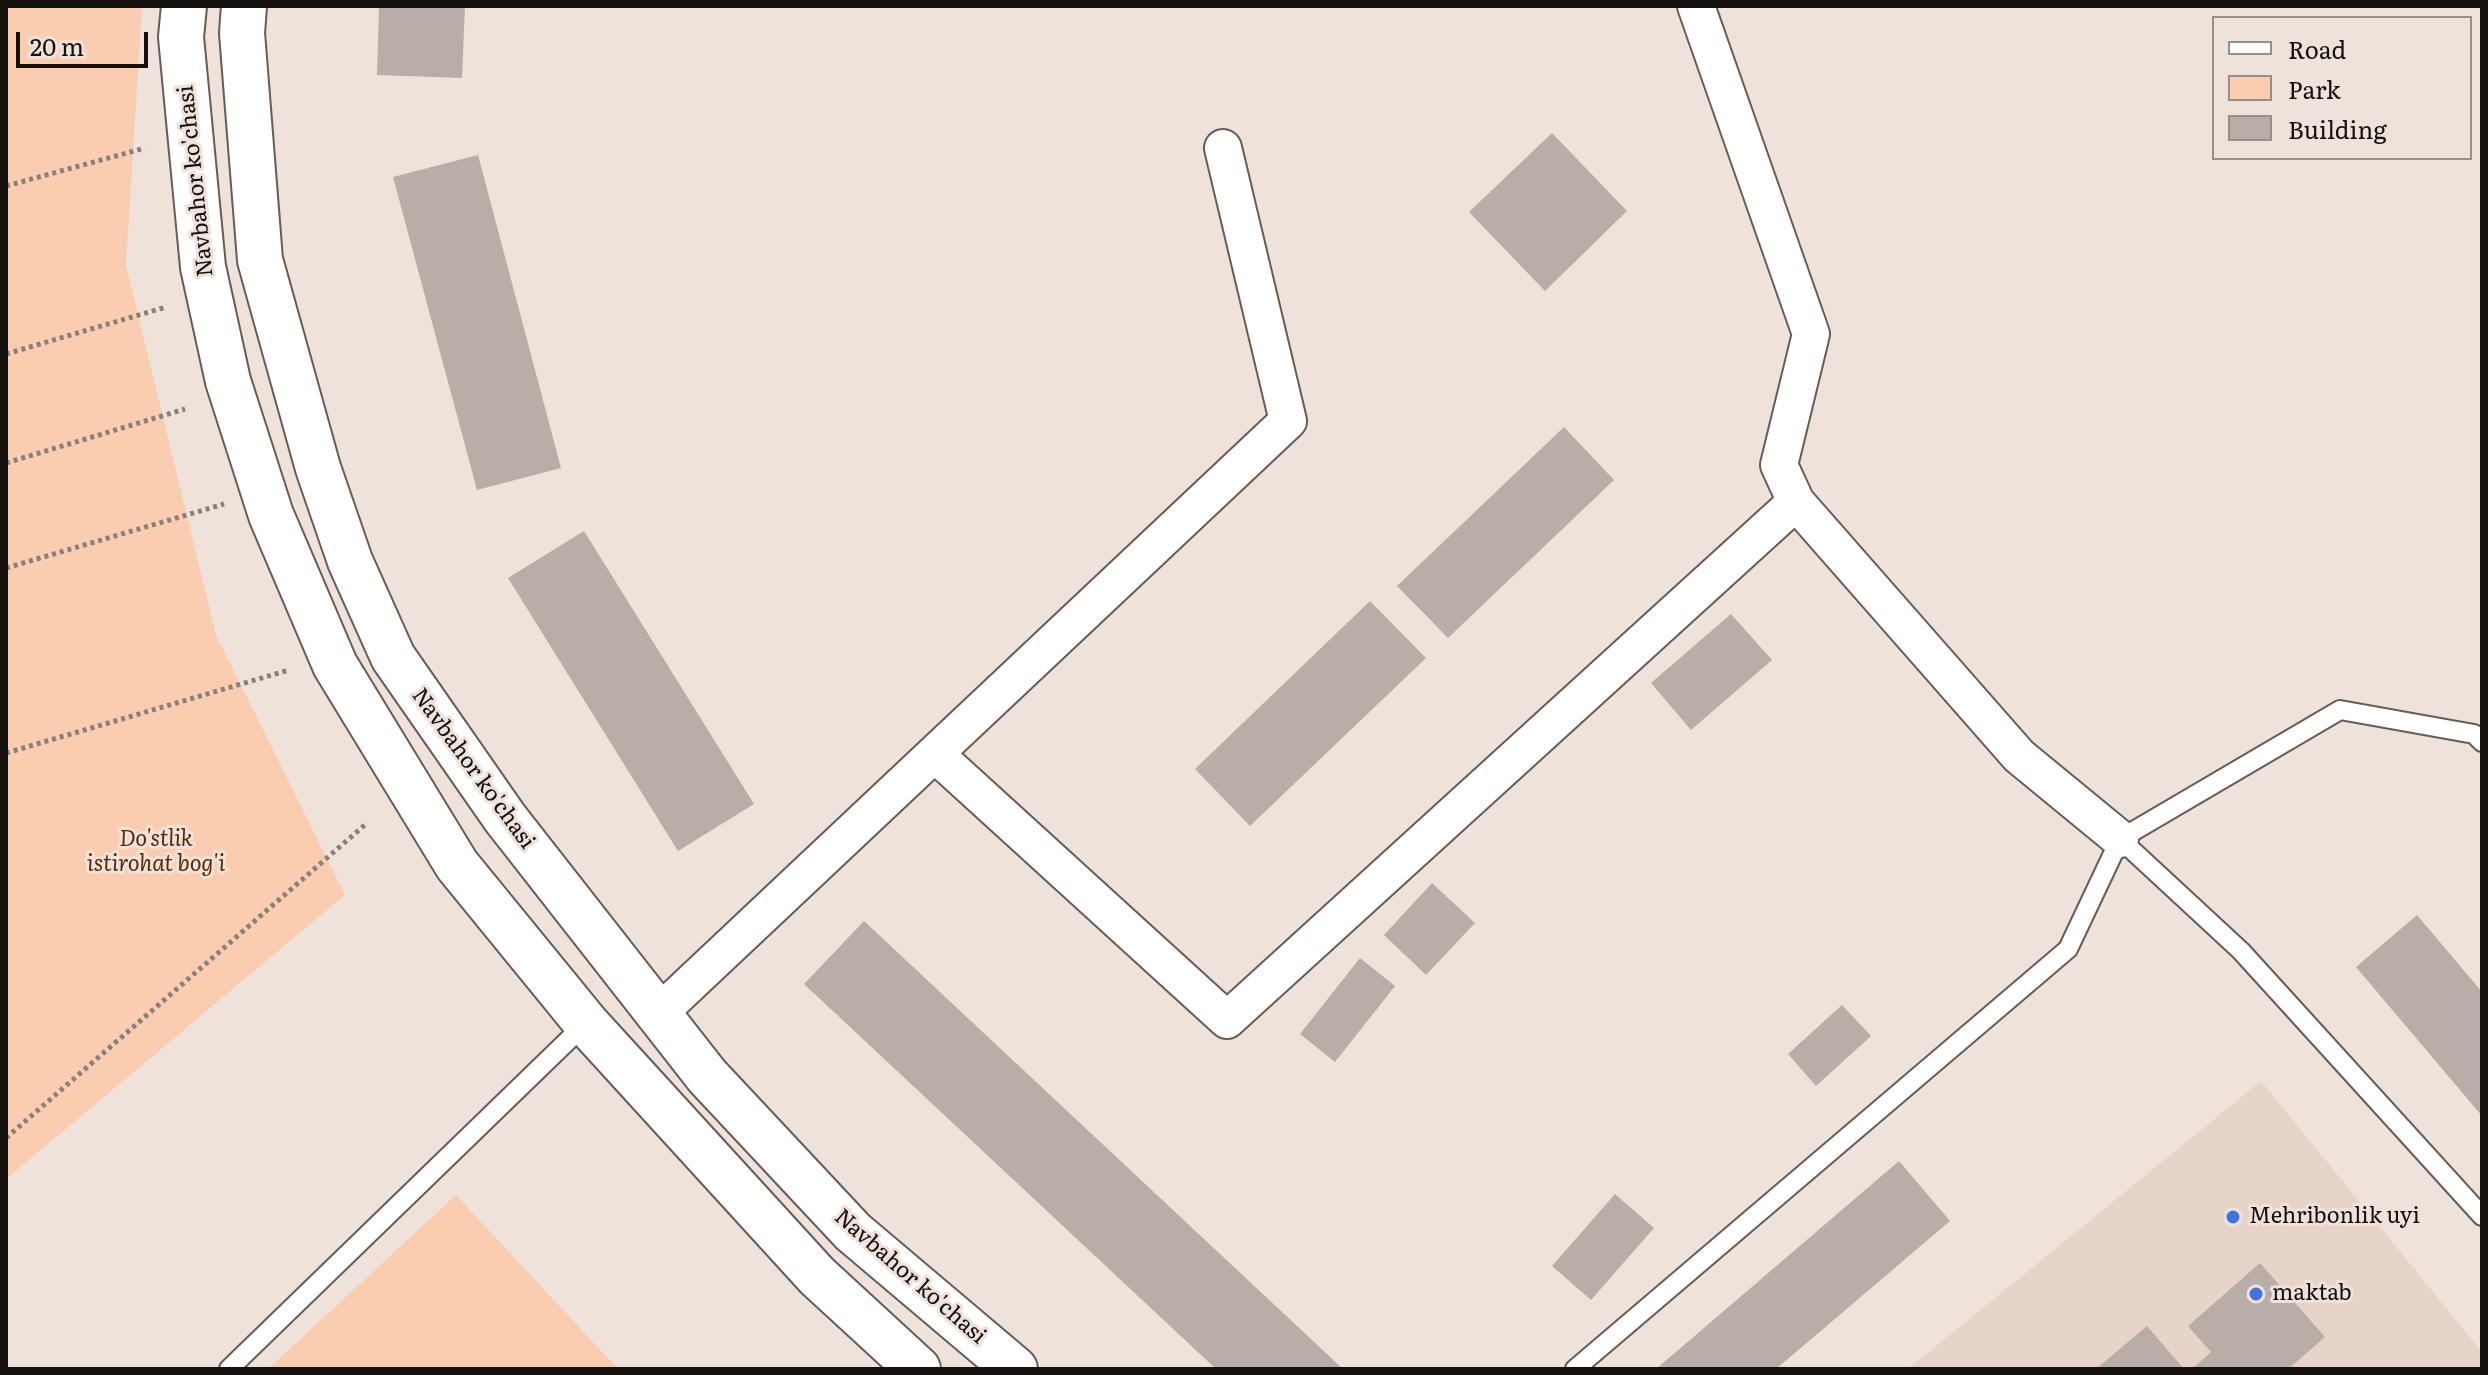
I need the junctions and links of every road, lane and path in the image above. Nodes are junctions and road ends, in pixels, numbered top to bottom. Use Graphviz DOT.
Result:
graph roads {
  1 [pos="184,6"];
  2 [pos="244,6"];
  3 [pos="1696,6"];
  4 [pos="145,148"];
  5 [pos="1223,148"];
  6 [pos="6,186"];
  7 [pos="169,306"];
  8 [pos="6,354"];
  9 [pos="185,409"];
  10 [pos="6,463"];
  11 [pos="1796,502"];
  12 [pos="224,504"];
  13 [pos="6,568"];
  14 [pos="290,669"];
  15 [pos="2482,742"];
  16 [pos="6,753"];
  17 [pos="935,754"];
  18 [pos="367,823"];
  19 [pos="2120,839"];
  20 [pos="658,1014"];
  21 [pos="586,1023"];
  22 [pos="707,1076"];
  23 [pos="668,1112"];
  24 [pos="6,1138"];
  25 [pos="2482,1216"];
  26 [pos="904,1363"];
  27 [pos="229,1369"];
  28 [pos="1015,1369"];
  29 [pos="1575,1369"];
  1 -- 21 [label="street, Navbahor ko'chasi"];
  2 -- 20 [label="street, Navbahor ko'chasi"];
  3 -- 11 [label="street"];
  4 -- 6 [label="path"];
  5 -- 17 [label="street"];
  7 -- 8 [label="path"];
  9 -- 10 [label="path"];
  11 -- 17 [label="street"];
  11 -- 19 [label="street"];
  12 -- 13 [label="path"];
  14 -- 16 [label="path"];
  15 -- 19 [label="lane"];
  17 -- 20 [label="street"];
  18 -- 24 [label="path"];
  19 -- 25 [label="lane"];
  19 -- 29 [label="lane"];
  20 -- 22 [label="street, Navbahor ko'chasi"];
  21 -- 23 [label="street, Navbahor ko'chasi"];
  21 -- 27 [label="lane"];
  22 -- 23 [label="street"];
  22 -- 28 [label="street, Navbahor ko'chasi"];
  23 -- 26 [label="street, Navbahor ko'chasi"];
}
